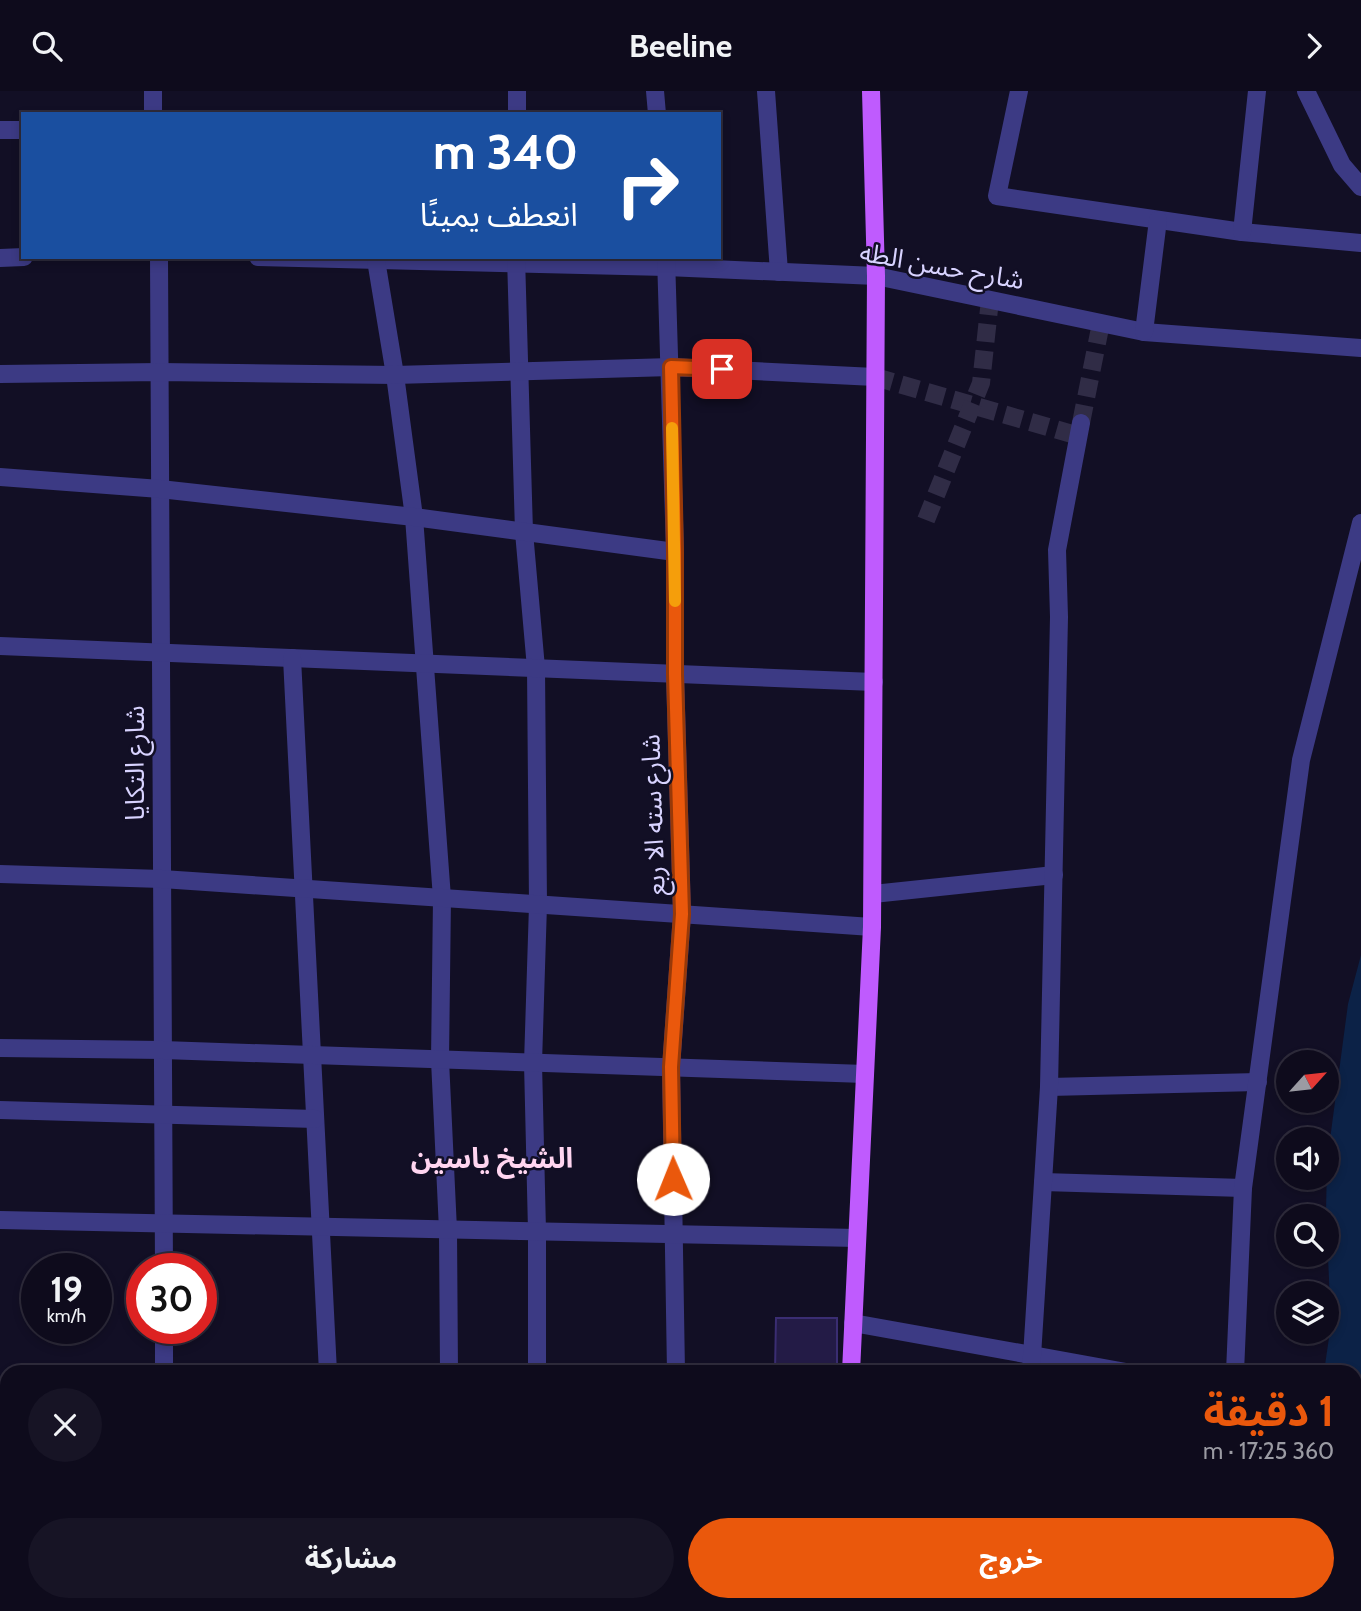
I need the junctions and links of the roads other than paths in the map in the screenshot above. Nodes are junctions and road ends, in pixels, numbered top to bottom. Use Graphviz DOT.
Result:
graph roads {
  1 [pos="152,91"];
  2 [pos="517,91"];
  3 [pos="655,91"];
  4 [pos="766,91"];
  5 [pos="871,91"];
  6 [pos="1019,91"];
  7 [pos="1257,91"];
  8 [pos="1306,91"];
  9 [pos="153,112"];
  10 [pos="517,112"];
  11 [pos="657,112"];
  12 [pos="0,130"];
  13 [pos="21,130"];
  14 [pos="1361,187"];
  15 [pos="1158,220"];
  16 [pos="1242,232"];
  17 [pos="1361,243"];
  18 [pos="21,257"];
  19 [pos="0,258"];
  20 [pos="159,259"];
  21 [pos="337,259"];
  22 [pos="376,260"];
  23 [pos="516,260"];
  24 [pos="666,262"];
  25 [pos="779,272"];
  26 [pos="876,276"];
  27 [pos="1144,332"];
  28 [pos="1361,348"];
  29 [pos="671,367"];
  30 [pos="520,371"];
  31 [pos="160,372"];
  32 [pos="0,374"];
  33 [pos="396,375"];
  34 [pos="875,377"];
  35 [pos="1081,423"];
  36 [pos="0,477"];
  37 [pos="160,489"];
  38 [pos="414,517"];
  39 [pos="1361,523"];
  40 [pos="524,532"];
  41 [pos="675,552"];
  42 [pos="0,646"];
  43 [pos="161,653"];
  44 [pos="292,658"];
  45 [pos="426,664"];
  46 [pos="536,668"];
  47 [pos="675,674"];
  48 [pos="874,682"];
  49 [pos="0,874"];
  50 [pos="1054,875"];
  51 [pos="162,879"];
  52 [pos="303,889"];
  53 [pos="873,894"];
  54 [pos="442,898"];
  55 [pos="538,905"];
  56 [pos="682,914"];
  57 [pos="872,927"];
  58 [pos="0,1048"];
  59 [pos="163,1050"];
  60 [pos="311,1055"];
  61 [pos="440,1060"];
  62 [pos="533,1063"];
  63 [pos="671,1067"];
  64 [pos="865,1074"];
  65 [pos="1258,1082"];
  66 [pos="1049,1087"];
  67 [pos="0,1110"];
  68 [pos="163,1114"];
  69 [pos="315,1119"];
  70 [pos="1043,1182"];
  71 [pos="1243,1188"];
  72 [pos="0,1220"];
  73 [pos="164,1223"];
  74 [pos="320,1227"];
  75 [pos="448,1230"];
  76 [pos="537,1231"];
  77 [pos="674,1235"];
  78 [pos="858,1238"];
  79 [pos="164,1253"];
  80 [pos="853,1323"];
  81 [pos="164,1344"];
  82 [pos="1031,1363"];
  83 [pos="164,1365"];
  84 [pos="328,1365"];
  85 [pos="449,1365"];
  86 [pos="537,1365"];
  87 [pos="676,1365"];
  88 [pos="851,1365"];
  89 [pos="1052,1365"];
  90 [pos="1235,1365"];
  1 -- 9 [label="street"];
  2 -- 10 [label="street"];
  3 -- 11 [label="street"];
  4 -- 25 [label="street"];
  5 -- 26 [label="main road"];
  6 -- 15 [label="street"];
  7 -- 16 [label="street"];
  8 -- 14 [label="street"];
  12 -- 13 [label="street"];
  15 -- 16 [label="street"];
  15 -- 27 [label="street"];
  16 -- 17 [label="street"];
  18 -- 19 [label="street"];
  20 -- 31 [label="street, شارع التكايا"];
  21 -- 22 [label="street, شارح حسن الطه"];
  22 -- 23 [label="street, شارح حسن الطه"];
  22 -- 33 [label="street"];
  23 -- 24 [label="street, شارح حسن الطه"];
  23 -- 30 [label="street"];
  24 -- 25 [label="street, شارح حسن الطه"];
  24 -- 29 [label="street, شارع سته الا ربع"];
  25 -- 26 [label="street, شارح حسن الطه"];
  26 -- 27 [label="street, شارح حسن الطه"];
  26 -- 34 [label="main road"];
  27 -- 28 [label="street, شارح حسن الطه"];
  29 -- 30 [label="street"];
  29 -- 34 [label="street"];
  29 -- 41 [label="street, شارع سته الا ربع"];
  30 -- 33 [label="street"];
  30 -- 40 [label="street"];
  31 -- 32 [label="street"];
  31 -- 33 [label="street"];
  31 -- 37 [label="street, شارع التكايا"];
  33 -- 38 [label="street"];
  34 -- 48 [label="main road"];
  35 -- 50 [label="street"];
  36 -- 37 [label="street"];
  37 -- 38 [label="street"];
  37 -- 43 [label="street, شارع التكايا"];
  38 -- 40 [label="street"];
  38 -- 45 [label="street"];
  39 -- 65 [label="street"];
  40 -- 41 [label="street"];
  40 -- 46 [label="street"];
  41 -- 47 [label="street, شارع سته الا ربع"];
  42 -- 43 [label="street"];
  43 -- 44 [label="street"];
  43 -- 51 [label="street, شارع التكايا"];
  44 -- 45 [label="street"];
  44 -- 52 [label="street"];
  45 -- 46 [label="street"];
  45 -- 54 [label="street"];
  46 -- 47 [label="street"];
  46 -- 55 [label="street"];
  47 -- 48 [label="street"];
  47 -- 56 [label="street, شارع سته الا ربع"];
  48 -- 53 [label="main road"];
  49 -- 51 [label="street"];
  50 -- 53 [label="street"];
  50 -- 66 [label="street"];
  51 -- 52 [label="street"];
  51 -- 59 [label="street, شارع التكايا"];
  52 -- 54 [label="street"];
  52 -- 60 [label="street"];
  53 -- 57 [label="main road"];
  54 -- 55 [label="street"];
  54 -- 61 [label="street"];
  55 -- 56 [label="street"];
  55 -- 62 [label="street"];
  56 -- 57 [label="street"];
  56 -- 63 [label="street, شارع سته الا ربع"];
  57 -- 64 [label="main road"];
  58 -- 59 [label="street"];
  59 -- 60 [label="street"];
  59 -- 68 [label="street, شارع التكايا"];
  60 -- 61 [label="street"];
  60 -- 69 [label="street"];
  61 -- 62 [label="street"];
  61 -- 75 [label="street"];
  62 -- 63 [label="street"];
  62 -- 76 [label="street"];
  63 -- 64 [label="street"];
  63 -- 77 [label="street, شارع سته الا ربع"];
  64 -- 78 [label="main road"];
  65 -- 66 [label="street"];
  65 -- 71 [label="street"];
  66 -- 70 [label="street"];
  67 -- 68 [label="street"];
  68 -- 69 [label="street"];
  68 -- 73 [label="street, شارع التكايا"];
  69 -- 74 [label="street"];
  70 -- 71 [label="street"];
  70 -- 82 [label="street"];
  71 -- 90 [label="street"];
  72 -- 73 [label="street"];
  73 -- 74 [label="street"];
  73 -- 79 [label="street, شارع التكايا"];
  74 -- 75 [label="street"];
  74 -- 84 [label="street"];
  75 -- 76 [label="street"];
  75 -- 85 [label="street"];
  76 -- 77 [label="street"];
  76 -- 86 [label="street"];
  77 -- 78 [label="street"];
  77 -- 87 [label="street, شارع سته الا ربع"];
  78 -- 80 [label="main road"];
  80 -- 82 [label="street"];
  80 -- 88 [label="main road"];
  81 -- 83 [label="street"];
  82 -- 89 [label="street"];
}
